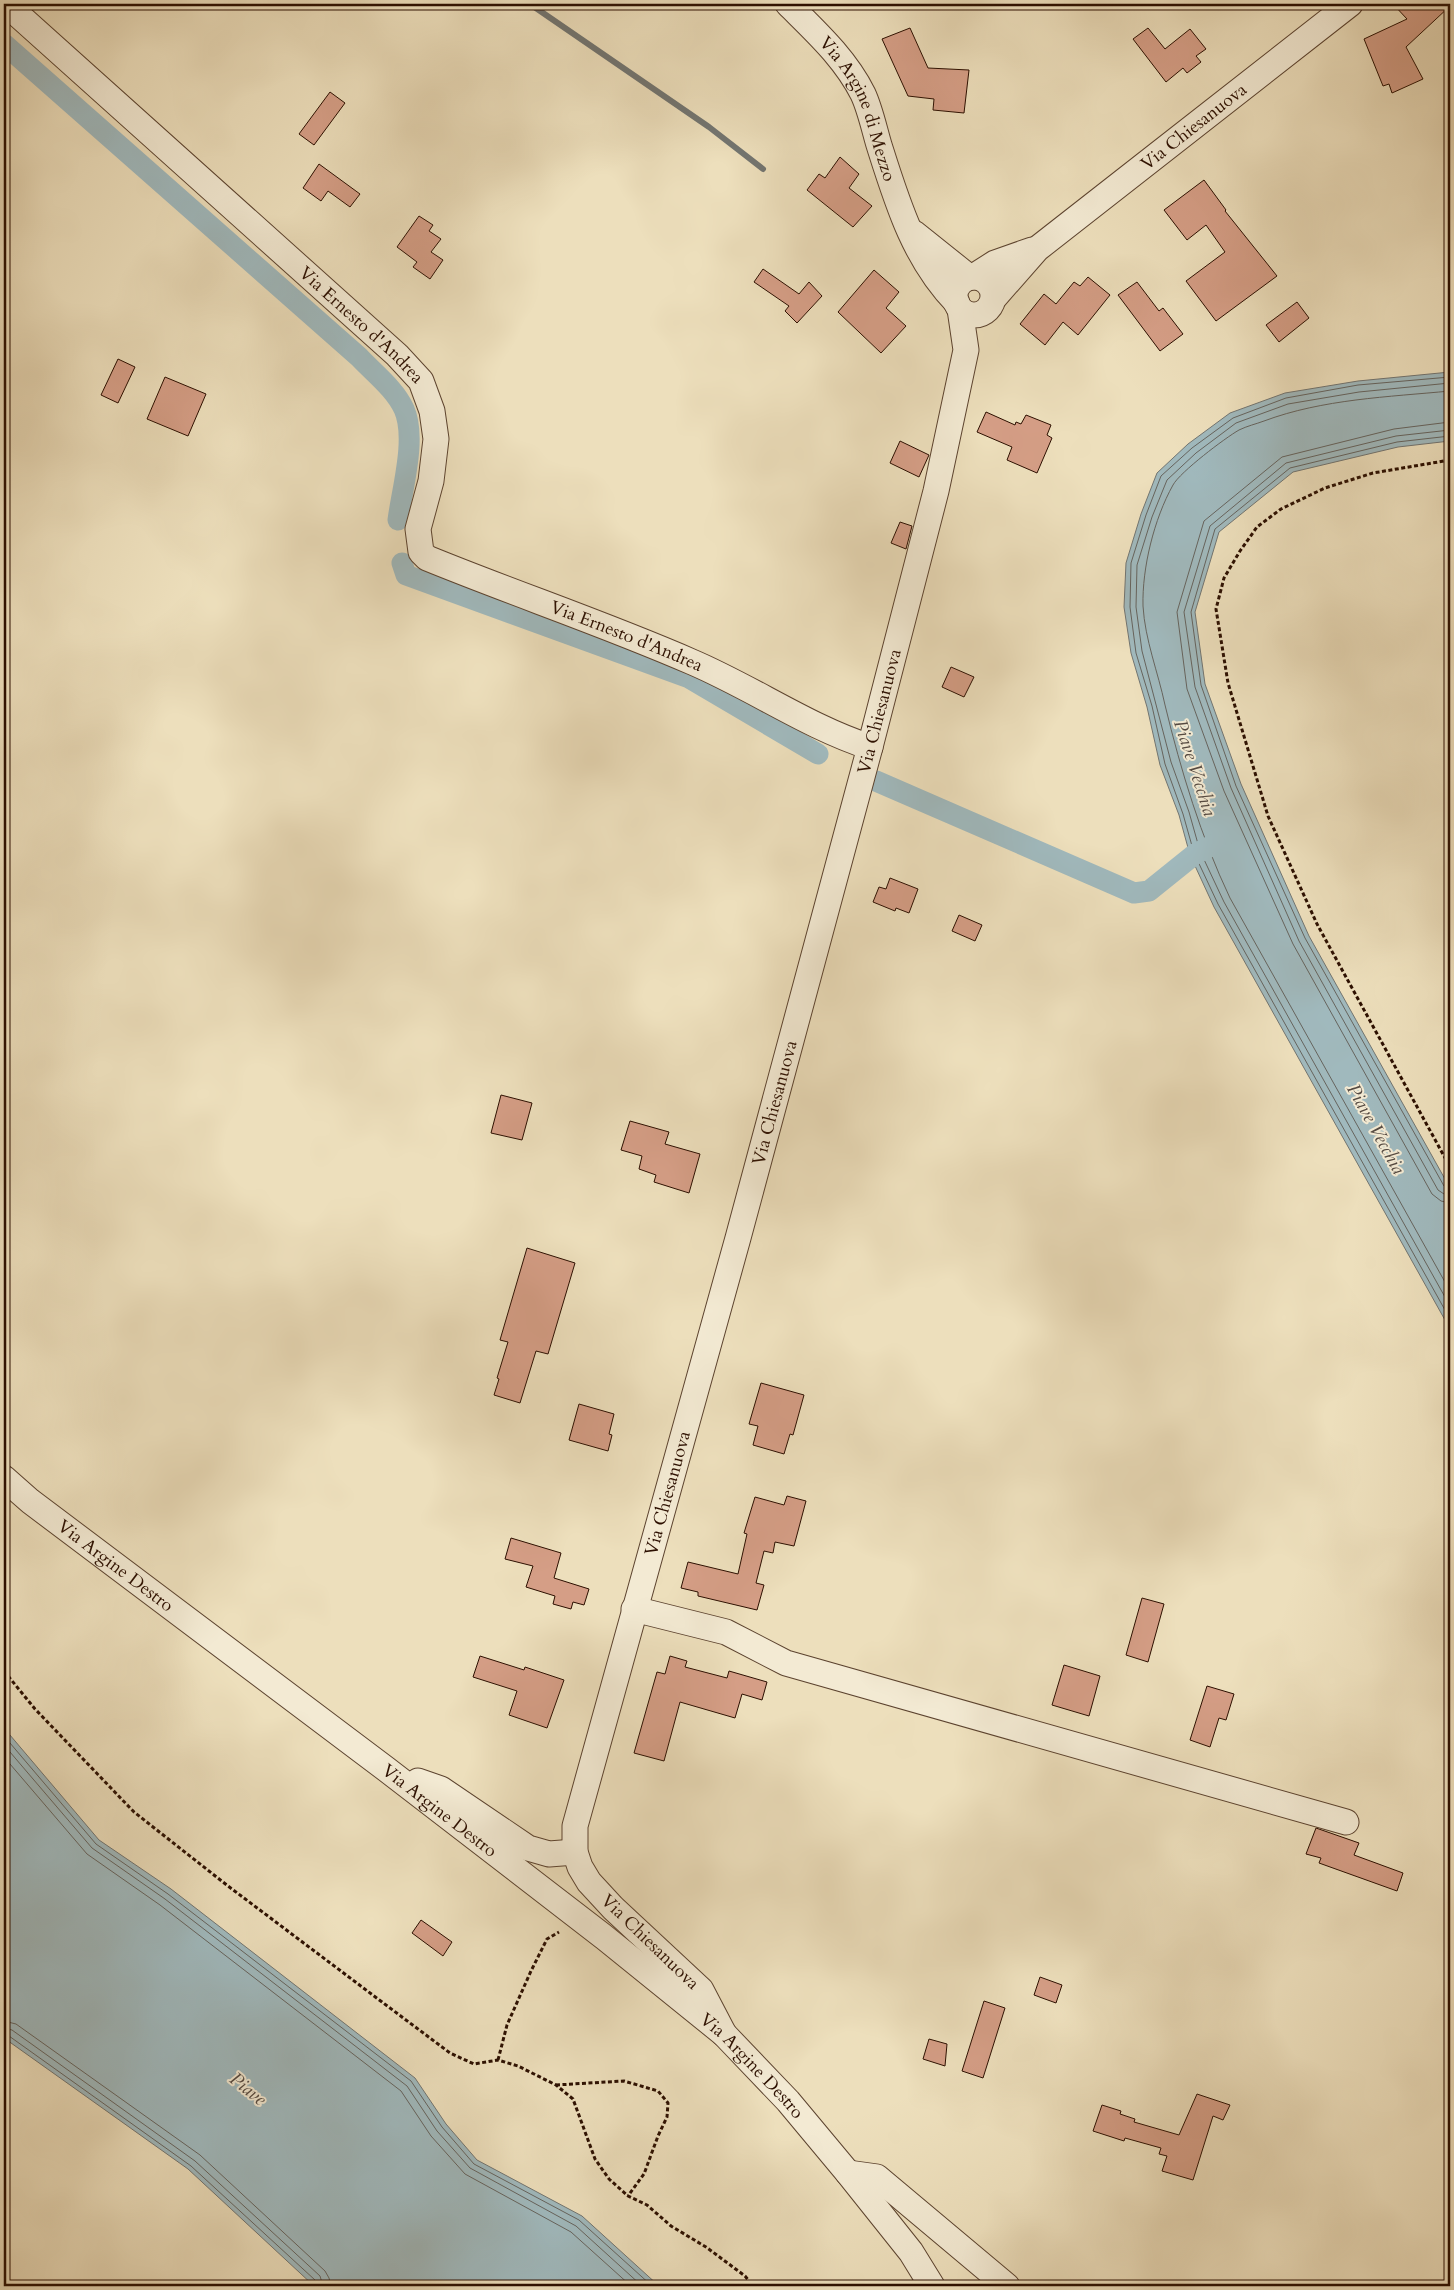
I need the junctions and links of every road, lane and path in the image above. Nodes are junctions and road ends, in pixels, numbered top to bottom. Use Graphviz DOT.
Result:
graph roads {
  1 [pos="6,4"];
  2 [pos="788,4"];
  3 [pos="1350,4"];
  4 [pos="906,226"];
  5 [pos="1037,249"];
  6 [pos="971,277"];
  7 [pos="973,306"];
  8 [pos="1450,460"];
  9 [pos="870,747"];
  10 [pos="1450,1168"];
  11 [pos="4,1478"];
  12 [pos="634,1609"];
  13 [pos="4,1671"];
  14 [pos="386,1769"];
  15 [pos="1346,1822"];
  16 [pos="575,1852"];
  17 [pos="566,1934"];
  18 [pos="724,2034"];
  19 [pos="498,2060"];
  20 [pos="556,2084"];
  21 [pos="848,2172"];
  22 [pos="628,2196"];
  23 [pos="4,2272"];
  24 [pos="9,2286"];
  25 [pos="753,2286"];
  26 [pos="875,2286"];
  27 [pos="879,2286"];
  28 [pos="932,2286"];
  29 [pos="1008,2286"];
  1 -- 9 [label="street, Via Ernesto d'Andrea"];
  2 -- 4 [label="street, Via Argine di Mezzo"];
  3 -- 5 [label="street, Via Chiesanuova"];
  4 -- 6 [label="street, Via Argine di Mezzo"];
  4 -- 7 [label="street, Via Argine di Mezzo"];
  5 -- 6 [label="street, Via Chiesanuova"];
  5 -- 7 [label="street, Via Chiesanuova"];
  6 -- 7 [label="street, Via Chiesanuova"];
  7 -- 9 [label="street, Via Chiesanuova"];
  8 -- 10 [label="path"];
  9 -- 12 [label="street, Via Chiesanuova"];
  11 -- 14 [label="street, Via Argine Destro"];
  12 -- 15 [label="street"];
  12 -- 16 [label="street, Via Chiesanuova"];
  13 -- 19 [label="path"];
  14 -- 16 [label="street"];
  14 -- 18 [label="street, Via Argine Destro"];
  16 -- 18 [label="street, Via Chiesanuova"];
  17 -- 19 [label="path"];
  18 -- 21 [label="street, Via Argine Destro"];
  19 -- 20 [label="path"];
  20 -- 22 [label="path"];
  20 -- 22 [label="path"];
  21 -- 28 [label="street, Via Argine Destro"];
  21 -- 29 [label="street"];
  22 -- 25 [label="path"];
  23 -- 24 [label="path"];
  26 -- 27 [label="path"];
}
